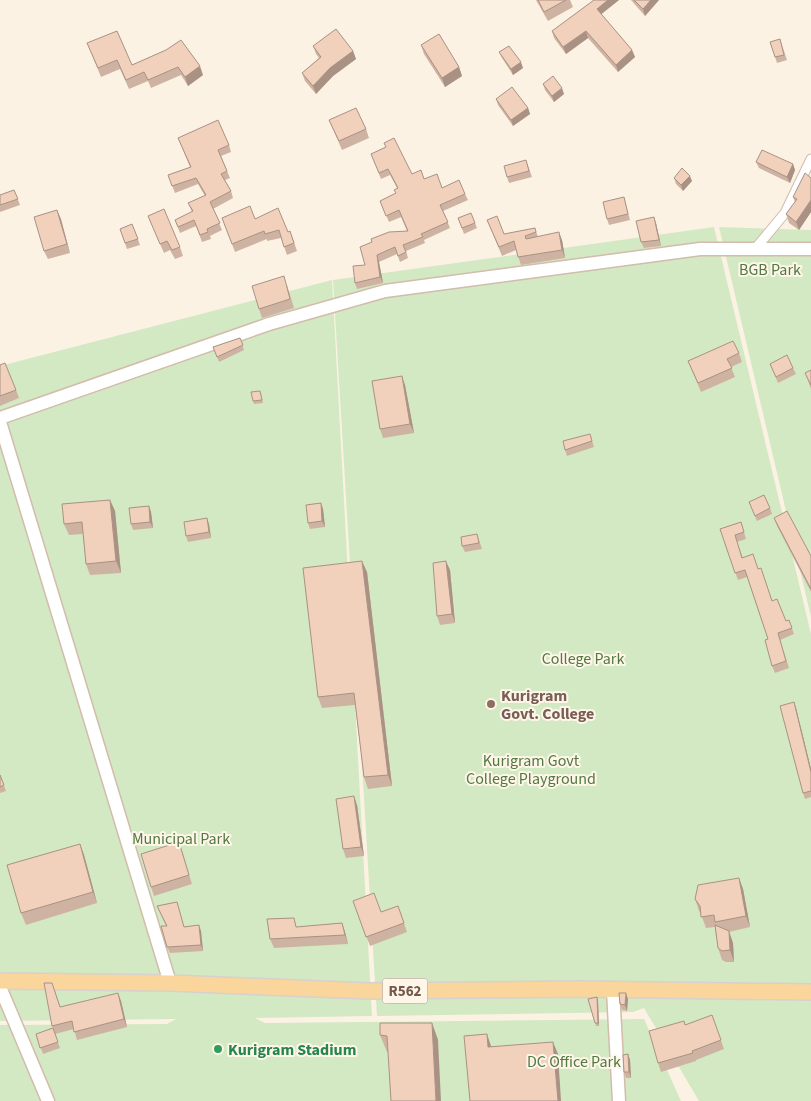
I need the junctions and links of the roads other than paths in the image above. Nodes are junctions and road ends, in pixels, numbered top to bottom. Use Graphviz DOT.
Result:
graph roads {
  1 [pos="811,159"];
  2 [pos="755,249"];
  3 [pos="811,249"];
  4 [pos="0,420"];
  5 [pos="0,982"];
  6 [pos="170,983"];
  7 [pos="0,987"];
  8 [pos="614,990"];
  9 [pos="811,992"];
  10 [pos="48,1101"];
  11 [pos="619,1101"];
  1 -- 2 [label="street"];
  2 -- 3 [label="street"];
  2 -- 4 [label="street"];
  4 -- 6 [label="street"];
  5 -- 6 [label="main road, R562"];
  6 -- 8 [label="main road, R562"];
  7 -- 10 [label="street"];
  8 -- 9 [label="main road, R562"];
  8 -- 11 [label="street"];
}
